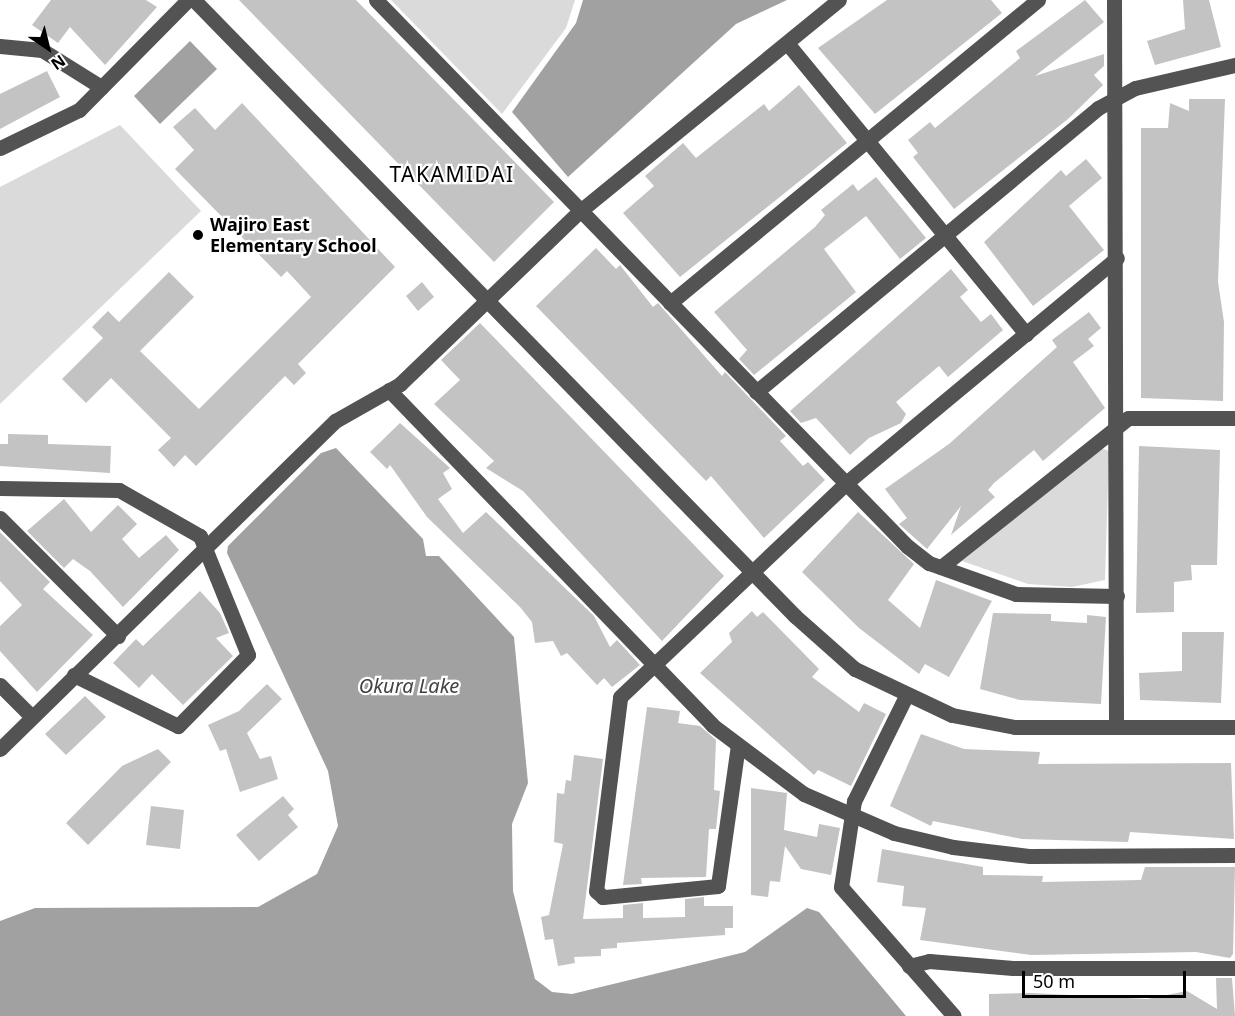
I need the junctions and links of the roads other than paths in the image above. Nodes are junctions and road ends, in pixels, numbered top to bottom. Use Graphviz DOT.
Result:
graph roads {
  1 [pos="189,0"];
  2 [pos="194,0"];
  3 [pos="376,0"];
  4 [pos="839,0"];
  5 [pos="1038,0"];
  6 [pos="1114,0"];
  7 [pos="787,43"];
  8 [pos="0,46"];
  9 [pos="1235,65"];
  10 [pos="101,87"];
  11 [pos="1118,97"];
  12 [pos="867,140"];
  13 [pos="0,148"];
  14 [pos="580,211"];
  15 [pos="945,235"];
  16 [pos="1117,258"];
  17 [pos="488,302"];
  18 [pos="670,303"];
  19 [pos="1026,334"];
  20 [pos="389,390"];
  21 [pos="756,392"];
  22 [pos="1235,418"];
  23 [pos="1117,424"];
  24 [pos="846,483"];
  25 [pos="0,488"];
  26 [pos="0,518"];
  27 [pos="206,546"];
  28 [pos="941,567"];
  29 [pos="752,572"];
  30 [pos="1117,596"];
  31 [pos="118,636"];
  32 [pos="654,665"];
  33 [pos="74,675"];
  34 [pos="0,685"];
  35 [pos="906,696"];
  36 [pos="32,717"];
  37 [pos="1116,726"];
  38 [pos="1235,727"];
  39 [pos="738,745"];
  40 [pos="0,749"];
  41 [pos="851,814"];
  42 [pos="1235,855"];
  43 [pos="909,966"];
  44 [pos="1235,968"];
  45 [pos="954,1016"];
  1 -- 10 [label="street"];
  2 -- 17 [label="street"];
  3 -- 14 [label="street"];
  4 -- 7 [label="street"];
  5 -- 12 [label="street"];
  6 -- 11 [label="street"];
  7 -- 12 [label="street"];
  7 -- 14 [label="street"];
  8 -- 10 [label="street"];
  9 -- 11 [label="street"];
  10 -- 13 [label="street"];
  11 -- 15 [label="street"];
  11 -- 16 [label="street"];
  12 -- 15 [label="street"];
  12 -- 18 [label="street"];
  14 -- 17 [label="street"];
  14 -- 18 [label="street"];
  15 -- 19 [label="street"];
  15 -- 21 [label="street"];
  16 -- 19 [label="street"];
  16 -- 23 [label="street"];
  17 -- 20 [label="street"];
  17 -- 29 [label="street"];
  18 -- 21 [label="street"];
  19 -- 24 [label="street"];
  20 -- 27 [label="street"];
  20 -- 32 [label="street"];
  21 -- 24 [label="street"];
  22 -- 23 [label="street"];
  23 -- 28 [label="street"];
  23 -- 30 [label="street"];
  24 -- 28 [label="street"];
  24 -- 29 [label="street"];
  25 -- 27 [label="street"];
  26 -- 31 [label="street"];
  27 -- 31 [label="street"];
  27 -- 33 [label="street"];
  28 -- 30 [label="street"];
  29 -- 32 [label="street"];
  29 -- 35 [label="street"];
  30 -- 37 [label="street"];
  31 -- 33 [label="street"];
  32 -- 39 [label="street"];
  32 -- 39 [label="street"];
  33 -- 36 [label="street"];
  34 -- 36 [label="street"];
  35 -- 37 [label="street"];
  35 -- 41 [label="street"];
  36 -- 40 [label="street"];
  37 -- 38 [label="street"];
  39 -- 41 [label="street"];
  41 -- 42 [label="street"];
  41 -- 43 [label="street"];
  43 -- 44 [label="street"];
  43 -- 45 [label="street"];
}
